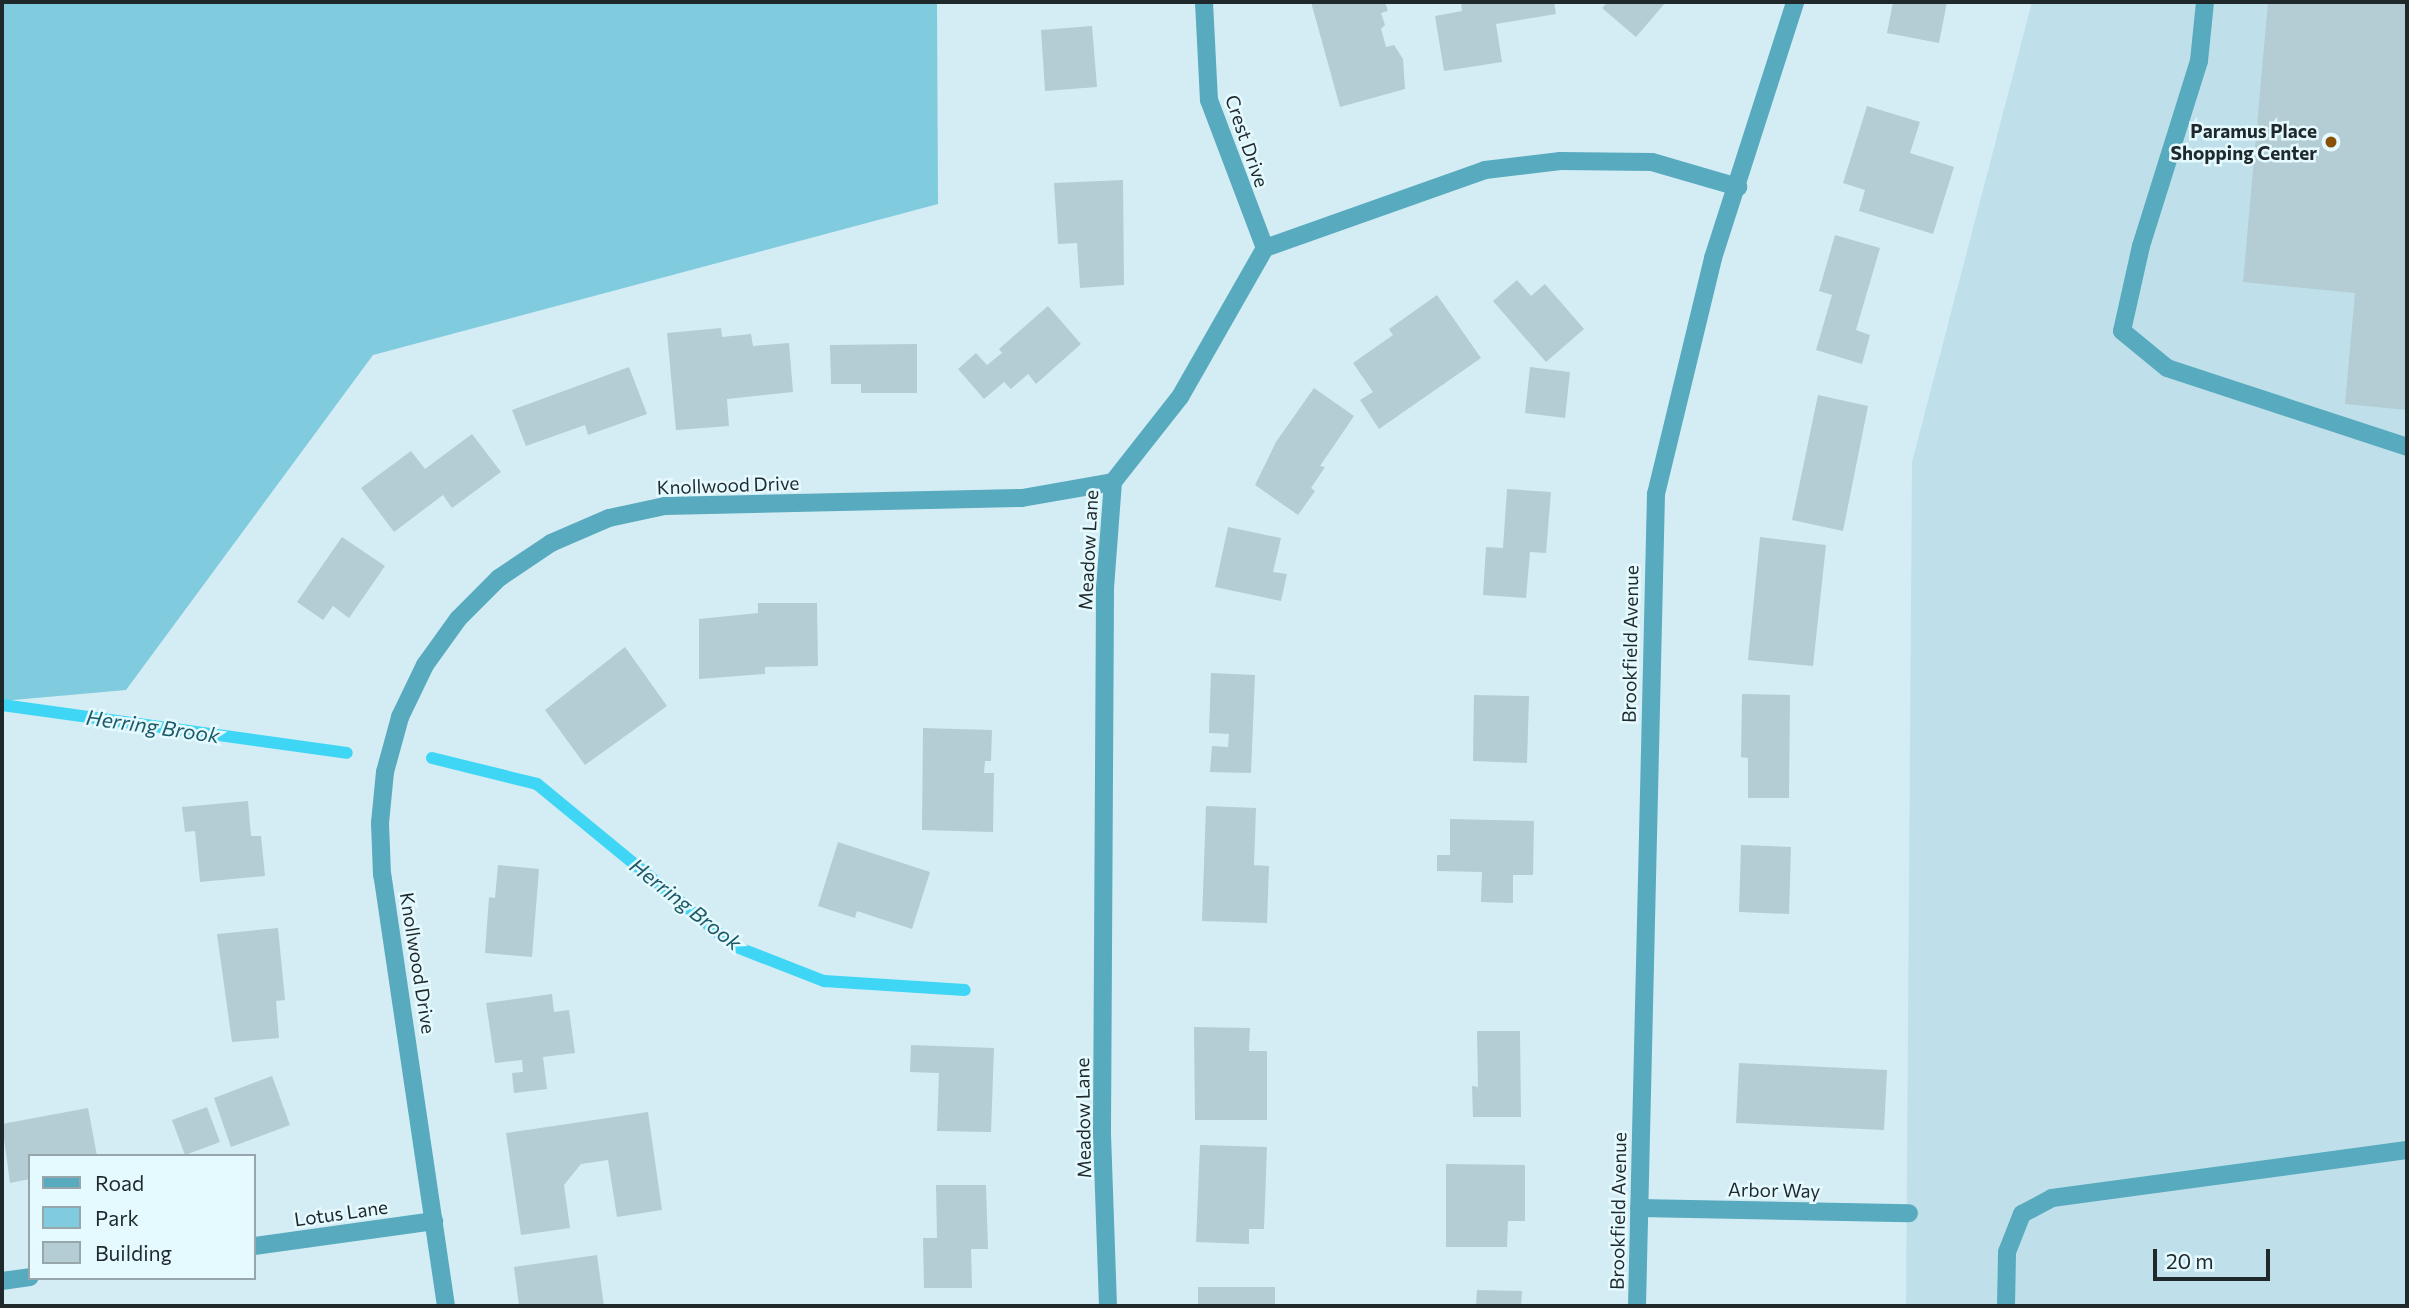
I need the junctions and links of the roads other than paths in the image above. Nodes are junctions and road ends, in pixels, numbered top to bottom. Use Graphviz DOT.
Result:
graph roads {
  1 [pos="1204,2"];
  2 [pos="1795,2"];
  3 [pos="2205,2"];
  4 [pos="1738,187"];
  5 [pos="1265,248"];
  6 [pos="2407,447"];
  7 [pos="1113,482"];
  8 [pos="2407,1150"];
  9 [pos="1639,1208"];
  10 [pos="1909,1213"];
  11 [pos="434,1221"];
  12 [pos="256,1246"];
  13 [pos="28,1277"];
  14 [pos="2,1281"];
  15 [pos="446,1306"];
  16 [pos="1108,1306"];
  17 [pos="1637,1306"];
  18 [pos="2006,1306"];
  1 -- 5 [label="street, Crest Drive"];
  2 -- 4 [label="street, Brookfield Avenue"];
  3 -- 6 [label="street"];
  4 -- 5 [label="street"];
  4 -- 9 [label="street, Brookfield Avenue"];
  5 -- 7 [label="street, Meadow Lane"];
  7 -- 11 [label="street, Knollwood Drive"];
  7 -- 16 [label="street, Meadow Lane"];
  8 -- 18 [label="street"];
  9 -- 10 [label="street, Arbor Way"];
  9 -- 17 [label="street, Brookfield Avenue"];
  11 -- 12 [label="street, Lotus Lane"];
  11 -- 15 [label="street, Knollwood Drive"];
  13 -- 14 [label="street"];
}
